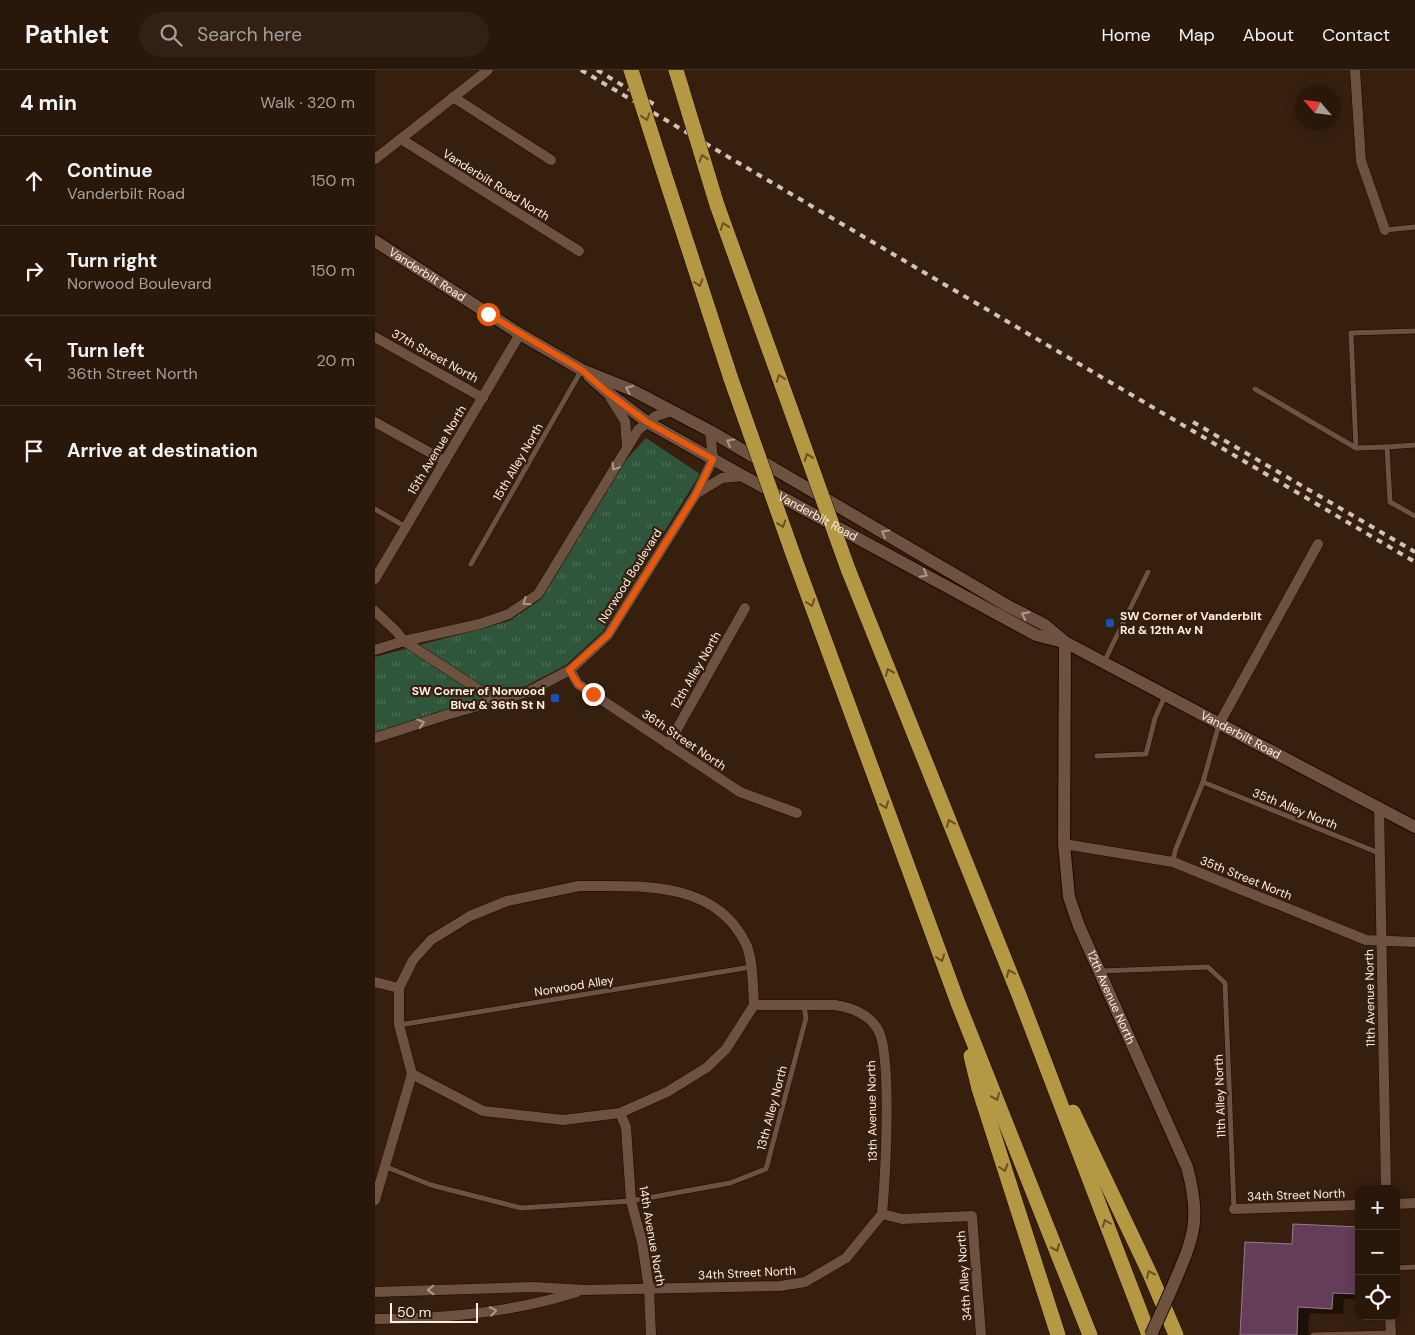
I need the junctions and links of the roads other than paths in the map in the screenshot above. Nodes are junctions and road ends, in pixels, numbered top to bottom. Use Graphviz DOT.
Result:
graph roads {
  1 [pos="488,70"];
  2 [pos="631,70"];
  3 [pos="675,70"];
  4 [pos="1355,70"];
  5 [pos="453,97"];
  6 [pos="401,139"];
  7 [pos="375,159"];
  8 [pos="551,160"];
  9 [pos="1415,227"];
  10 [pos="1385,230"];
  11 [pos="375,241"];
  12 [pos="579,251"];
  13 [pos="1415,331"];
  14 [pos="521,334"];
  15 [pos="375,337"];
  16 [pos="582,370"];
  17 [pos="1255,389"];
  18 [pos="607,392"];
  19 [pos="483,398"];
  20 [pos="672,411"];
  21 [pos="375,422"];
  22 [pos="647,422"];
  23 [pos="711,431"];
  24 [pos="1415,445"];
  25 [pos="627,446"];
  26 [pos="1387,447"];
  27 [pos="1356,448"];
  28 [pos="713,459"];
  29 [pos="445,462"];
  30 [pos="743,476"];
  31 [pos="696,494"];
  32 [pos="375,509"];
  33 [pos="1415,516"];
  34 [pos="406,527"];
  35 [pos="1318,544"];
  36 [pos="471,564"];
  37 [pos="1148,572"];
  38 [pos="375,580"];
  39 [pos="745,608"];
  40 [pos="375,611"];
  41 [pos="404,641"];
  42 [pos="1065,642"];
  43 [pos="375,650"];
  44 [pos="1104,663"];
  45 [pos="569,670"];
  46 [pos="1165,696"];
  47 [pos="498,702"];
  48 [pos="1219,724"];
  49 [pos="375,738"];
  50 [pos="668,745"];
  51 [pos="1097,756"];
  52 [pos="1203,782"];
  53 [pos="1379,807"];
  54 [pos="797,813"];
  55 [pos="1415,826"];
  56 [pos="1064,844"];
  57 [pos="1379,853"];
  58 [pos="1173,862"];
  59 [pos="1382,942"];
  60 [pos="1415,942"];
  61 [pos="751,967"];
  62 [pos="1099,971"];
  63 [pos="375,982"];
  64 [pos="399,988"];
  65 [pos="1019,995"];
  66 [pos="958,1003"];
  67 [pos="754,1006"];
  68 [pos="804,1006"];
  69 [pos="399,1025"];
  70 [pos="412,1074"];
  71 [pos="620,1113"];
  72 [pos="384,1166"];
  73 [pos="1386,1185"];
  74 [pos="375,1200"];
  75 [pos="631,1201"];
  76 [pos="1415,1203"];
  77 [pos="1400,1204"];
  78 [pos="1355,1206"];
  79 [pos="1234,1209"];
  80 [pos="882,1214"];
  81 [pos="1415,1267"];
  82 [pos="1400,1268"];
  83 [pos="649,1289"];
  84 [pos="585,1290"];
  85 [pos="375,1292"];
  86 [pos="375,1319"];
  87 [pos="1390,1320"];
  88 [pos="1057,1330"];
  89 [pos="1391,1334"];
  90 [pos="651,1335"];
  91 [pos="981,1335"];
  92 [pos="1090,1335"];
  93 [pos="1150,1335"];
  94 [pos="1177,1335"];
  95 [pos="1313,1335"];
  1 -- 5 [label="street"];
  2 -- 66 [label="highway, one-way, bridge"];
  65 -- 3 [label="highway, one-way, bridge"];
  4 -- 10 [label="street"];
  5 -- 6 [label="street"];
  5 -- 8 [label="street"];
  6 -- 7 [label="street"];
  6 -- 12 [label="street, Vanderbilt Road North"];
  9 -- 10 [label="lane"];
  11 -- 14 [label="street, Vanderbilt Road"];
  13 -- 27 [label="lane"];
  14 -- 16 [label="street, Vanderbilt Road"];
  14 -- 19 [label="street, 15th Avenue North"];
  15 -- 19 [label="street, 37th Street North"];
  16 -- 18 [label="street, Vanderbilt Road"];
  20 -- 16 [label="street, Vanderbilt Road, one-way"];
  16 -- 36 [label="lane, 15th Alley North"];
  17 -- 27 [label="lane"];
  18 -- 22 [label="street, Vanderbilt Road"];
  18 -- 25 [label="street"];
  19 -- 29 [label="street, 15th Avenue North"];
  20 -- 22 [label="street"];
  20 -- 23 [label="street, Vanderbilt Road"];
  21 -- 29 [label="street"];
  22 -- 25 [label="street"];
  22 -- 28 [label="street, Vanderbilt Road"];
  23 -- 28 [label="street, Norwood Boulevard"];
  42 -- 23 [label="street, Vanderbilt Road, one-way"];
  24 -- 26 [label="lane"];
  25 -- 41 [label="street, one-way"];
  26 -- 27 [label="lane"];
  26 -- 33 [label="lane"];
  28 -- 30 [label="street, Vanderbilt Road"];
  28 -- 31 [label="street, Norwood Boulevard"];
  29 -- 34 [label="street, 15th Avenue North"];
  30 -- 31 [label="street"];
  30 -- 42 [label="street, Vanderbilt Road, one-way"];
  31 -- 45 [label="street, Norwood Boulevard"];
  32 -- 34 [label="lane"];
  34 -- 38 [label="street, 15th Avenue North"];
  35 -- 48 [label="street"];
  37 -- 44 [label="lane"];
  39 -- 50 [label="street, 12th Alley North"];
  40 -- 41 [label="street"];
  41 -- 43 [label="street"];
  41 -- 47 [label="street"];
  42 -- 44 [label="street, Vanderbilt Road"];
  42 -- 56 [label="street, 12th Avenue North"];
  44 -- 46 [label="street, Vanderbilt Road"];
  45 -- 47 [label="street, Norwood Boulevard"];
  45 -- 50 [label="street, 36th Street North"];
  46 -- 48 [label="street, Vanderbilt Road"];
  46 -- 51 [label="lane"];
  49 -- 47 [label="street, Norwood Boulevard, one-way"];
  48 -- 52 [label="lane"];
  48 -- 53 [label="street, Vanderbilt Road"];
  50 -- 54 [label="street, 36th Street North"];
  52 -- 57 [label="lane, 35th Alley North"];
  52 -- 58 [label="lane"];
  53 -- 55 [label="street, Vanderbilt Road"];
  53 -- 57 [label="street, 11th Avenue North"];
  56 -- 58 [label="street, 35th Street North"];
  56 -- 62 [label="street, 12th Avenue North"];
  57 -- 59 [label="street, 11th Avenue North"];
  58 -- 59 [label="street, 35th Street North"];
  59 -- 60 [label="street, 35th Street North"];
  59 -- 73 [label="street, 11th Avenue North"];
  61 -- 64 [label="street"];
  61 -- 67 [label="street"];
  61 -- 69 [label="lane, Norwood Alley"];
  62 -- 79 [label="lane, 11th Alley North"];
  62 -- 93 [label="street, 12th Avenue North, bridge"];
  63 -- 64 [label="street"];
  64 -- 69 [label="street"];
  93 -- 65 [label="highway, one-way"];
  94 -- 65 [label="highway, one-way"];
  66 -- 88 [label="highway, one-way"];
  66 -- 92 [label="highway, one-way"];
  67 -- 68 [label="street"];
  67 -- 71 [label="street"];
  68 -- 75 [label="lane, 13th Alley North"];
  68 -- 80 [label="street, 13th Avenue North"];
  69 -- 70 [label="street"];
  70 -- 71 [label="street"];
  70 -- 72 [label="street"];
  71 -- 75 [label="street, 14th Avenue North"];
  72 -- 74 [label="street"];
  72 -- 75 [label="lane"];
  75 -- 83 [label="street, 14th Avenue North"];
  76 -- 77 [label="street"];
  78 -- 79 [label="street, 34th Street North"];
  80 -- 83 [label="street, 34th Street North"];
  80 -- 91 [label="street, 34th Alley North"];
  81 -- 82 [label="lane"];
  83 -- 84 [label="street, 34th Street North"];
  83 -- 90 [label="street, 14th Avenue North"];
  84 -- 85 [label="street, 34th Street North, one-way"];
  86 -- 84 [label="street, 34th Street North, one-way"];
  87 -- 89 [label="street"];
  89 -- 95 [label="lane"];
}
